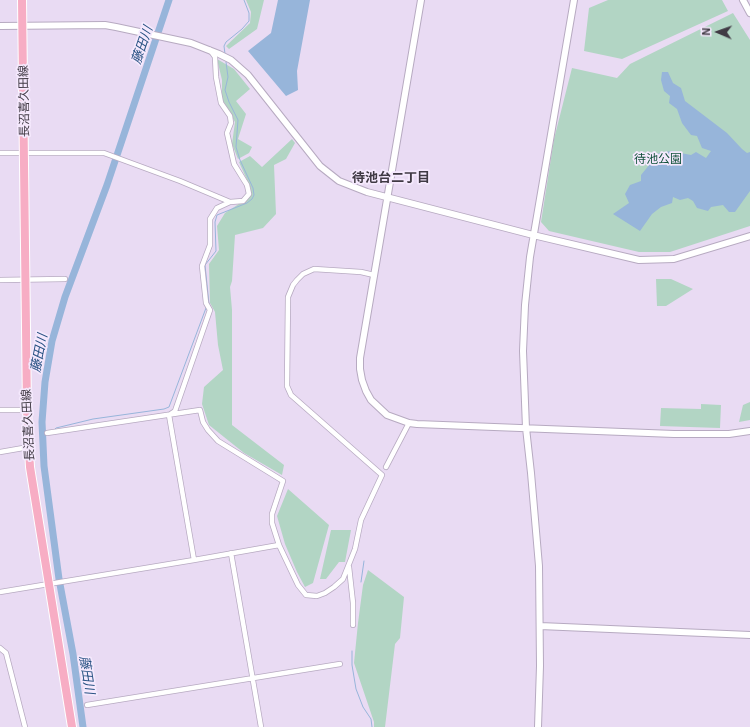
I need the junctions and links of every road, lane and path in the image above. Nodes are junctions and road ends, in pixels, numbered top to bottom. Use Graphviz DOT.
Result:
graph roads {
  1 [pos="22,0"];
  2 [pos="421,0"];
  3 [pos="574,0"];
  4 [pos="743,0"];
  5 [pos="750,13"];
  6 [pos="0,26"];
  7 [pos="23,26"];
  8 [pos="210,50"];
  9 [pos="0,153"];
  10 [pos="24,153"];
  11 [pos="387,197"];
  12 [pos="230,202"];
  13 [pos="533,235"];
  14 [pos="750,236"];
  15 [pos="374,275"];
  16 [pos="66,279"];
  17 [pos="0,280"];
  18 [pos="26,280"];
  19 [pos="0,410"];
  20 [pos="27,410"];
  21 [pos="169,415"];
  22 [pos="409,423"];
  23 [pos="526,428"];
  24 [pos="750,431"];
  25 [pos="47,433"];
  26 [pos="29,447"];
  27 [pos="0,452"];
  28 [pos="386,468"];
  29 [pos="279,545"];
  30 [pos="231,553"];
  31 [pos="194,560"];
  32 [pos="349,566"];
  33 [pos="50,583"];
  34 [pos="0,592"];
  35 [pos="353,625"];
  36 [pos="540,626"];
  37 [pos="750,634"];
  38 [pos="0,648"];
  39 [pos="340,664"];
  40 [pos="253,678"];
  41 [pos="87,706"];
  42 [pos="25,727"];
  43 [pos="70,727"];
  44 [pos="261,727"];
  45 [pos="538,727"];
  1 -- 7 [label="main road, 長沼喜久田線"];
  2 -- 11 [label="street"];
  3 -- 13 [label="street"];
  4 -- 5 [label="street"];
  6 -- 7 [label="street"];
  7 -- 8 [label="street"];
  7 -- 10 [label="main road, 長沼喜久田線"];
  8 -- 11 [label="street"];
  8 -- 12 [label="street"];
  9 -- 10 [label="street"];
  10 -- 12 [label="street"];
  10 -- 18 [label="main road, 長沼喜久田線"];
  11 -- 13 [label="street"];
  11 -- 15 [label="street"];
  12 -- 21 [label="street"];
  13 -- 14 [label="street"];
  13 -- 23 [label="street"];
  15 -- 22 [label="street"];
  15 -- 32 [label="street"];
  16 -- 18 [label="street"];
  17 -- 18 [label="street"];
  18 -- 20 [label="main road, 長沼喜久田線"];
  19 -- 20 [label="street"];
  20 -- 26 [label="main road, 長沼喜久田線"];
  21 -- 25 [label="street"];
  21 -- 29 [label="street"];
  21 -- 31 [label="street"];
  22 -- 23 [label="street"];
  22 -- 28 [label="street"];
  23 -- 24 [label="street"];
  23 -- 36 [label="street"];
  26 -- 27 [label="street"];
  26 -- 33 [label="main road, 長沼喜久田線"];
  29 -- 30 [label="street"];
  29 -- 32 [label="street"];
  30 -- 31 [label="street"];
  30 -- 40 [label="street"];
  31 -- 33 [label="street"];
  32 -- 35 [label="street"];
  33 -- 34 [label="street"];
  33 -- 43 [label="main road, 長沼喜久田線"];
  36 -- 37 [label="street"];
  36 -- 45 [label="street"];
  38 -- 42 [label="street"];
  39 -- 40 [label="street"];
  40 -- 41 [label="street"];
  40 -- 44 [label="street"];
}
